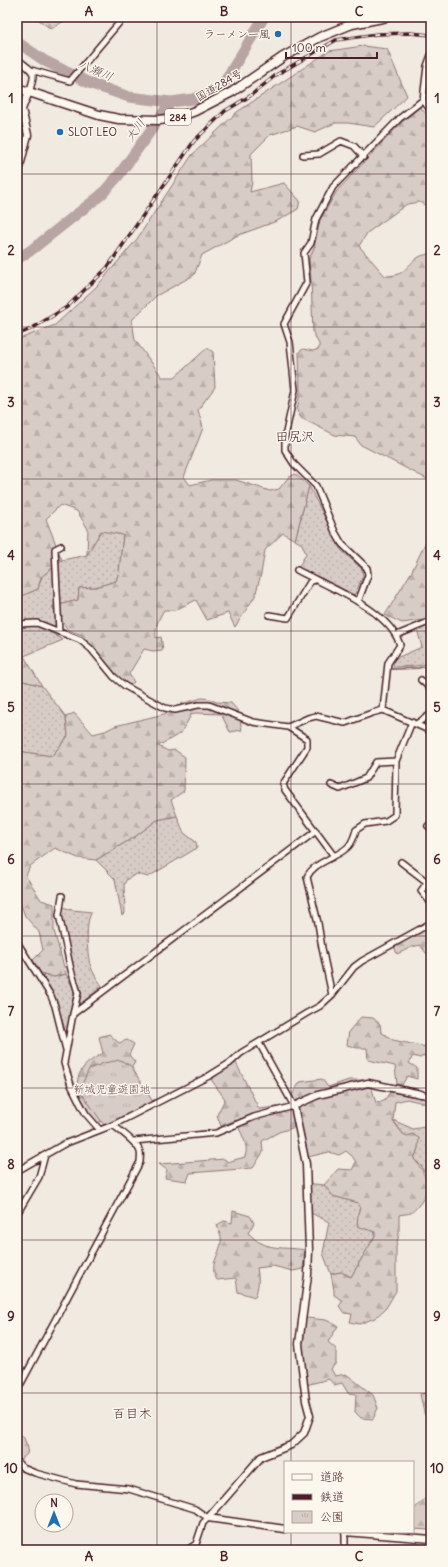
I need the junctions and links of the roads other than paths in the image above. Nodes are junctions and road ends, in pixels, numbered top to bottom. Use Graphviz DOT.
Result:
graph roads {
  1 [pos="124,17"];
  2 [pos="387,17"];
  3 [pos="431,55"];
  4 [pos="17,59"];
  5 [pos="31,70"];
  6 [pos="17,88"];
  7 [pos="29,92"];
  8 [pos="423,100"];
  9 [pos="431,110"];
  10 [pos="303,155"];
  11 [pos="364,156"];
  12 [pos="17,178"];
  13 [pos="61,546"];
  14 [pos="297,570"];
  15 [pos="315,580"];
  16 [pos="358,602"];
  17 [pos="269,615"];
  18 [pos="431,621"];
  19 [pos="17,624"];
  20 [pos="59,632"];
  21 [pos="397,635"];
  22 [pos="421,680"];
  23 [pos="431,689"];
  24 [pos="383,710"];
  25 [pos="431,714"];
  26 [pos="414,723"];
  27 [pos="288,727"];
  28 [pos="431,731"];
  29 [pos="396,761"];
  30 [pos="331,785"];
  31 [pos="316,831"];
  32 [pos="334,856"];
  33 [pos="401,862"];
  34 [pos="431,877"];
  35 [pos="427,882"];
  36 [pos="62,896"];
  37 [pos="431,902"];
  38 [pos="431,923"];
  39 [pos="17,942"];
  40 [pos="332,995"];
  41 [pos="72,1014"];
  42 [pos="259,1043"];
  43 [pos="66,1053"];
  44 [pos="420,1094"];
  45 [pos="431,1097"];
  46 [pos="294,1106"];
  47 [pos="113,1125"];
  48 [pos="99,1129"];
  49 [pos="134,1141"];
  50 [pos="45,1155"];
  51 [pos="17,1171"];
  52 [pos="17,1214"];
  53 [pos="17,1391"];
  54 [pos="17,1462"];
  55 [pos="208,1518"];
  56 [pos="284,1529"];
  57 [pos="345,1533"];
  58 [pos="357,1533"];
  59 [pos="431,1539"];
  60 [pos="187,1550"];
  61 [pos="345,1550"];
  1 -- 5 [label="street"];
  2 -- 7 [label="highway, 国道284号 / 284"];
  3 -- 8 [label="street"];
  4 -- 5 [label="street"];
  5 -- 7 [label="street"];
  6 -- 7 [label="highway, 284"];
  7 -- 12 [label="street"];
  8 -- 9 [label="street"];
  8 -- 11 [label="street"];
  10 -- 11 [label="street"];
  11 -- 16 [label="street"];
  13 -- 20 [label="street"];
  14 -- 15 [label="street"];
  15 -- 16 [label="street"];
  15 -- 17 [label="street"];
  16 -- 21 [label="street"];
  18 -- 21 [label="street"];
  19 -- 20 [label="street"];
  20 -- 27 [label="street"];
  21 -- 24 [label="street"];
  22 -- 23 [label="street"];
  24 -- 26 [label="street"];
  24 -- 27 [label="street"];
  25 -- 26 [label="street"];
  26 -- 28 [label="street"];
  26 -- 29 [label="street"];
  27 -- 31 [label="street"];
  29 -- 30 [label="street"];
  29 -- 32 [label="street"];
  31 -- 32 [label="street"];
  31 -- 41 [label="street"];
  32 -- 40 [label="street"];
  33 -- 35 [label="street"];
  34 -- 35 [label="street"];
  35 -- 37 [label="street"];
  36 -- 41 [label="street"];
  38 -- 40 [label="street"];
  39 -- 43 [label="street"];
  40 -- 42 [label="street"];
  41 -- 43 [label="street"];
  42 -- 46 [label="street"];
  42 -- 47 [label="street"];
  43 -- 48 [label="street"];
  44 -- 45 [label="street"];
  44 -- 46 [label="street"];
  46 -- 49 [label="street"];
  46 -- 55 [label="street"];
  47 -- 48 [label="street"];
  47 -- 49 [label="street"];
  48 -- 50 [label="street"];
  49 -- 53 [label="street"];
  50 -- 51 [label="street"];
  50 -- 52 [label="street"];
  54 -- 55 [label="street"];
  55 -- 56 [label="street"];
  55 -- 60 [label="street"];
  57 -- 61 [label="street"];
  58 -- 59 [label="street"];
}
